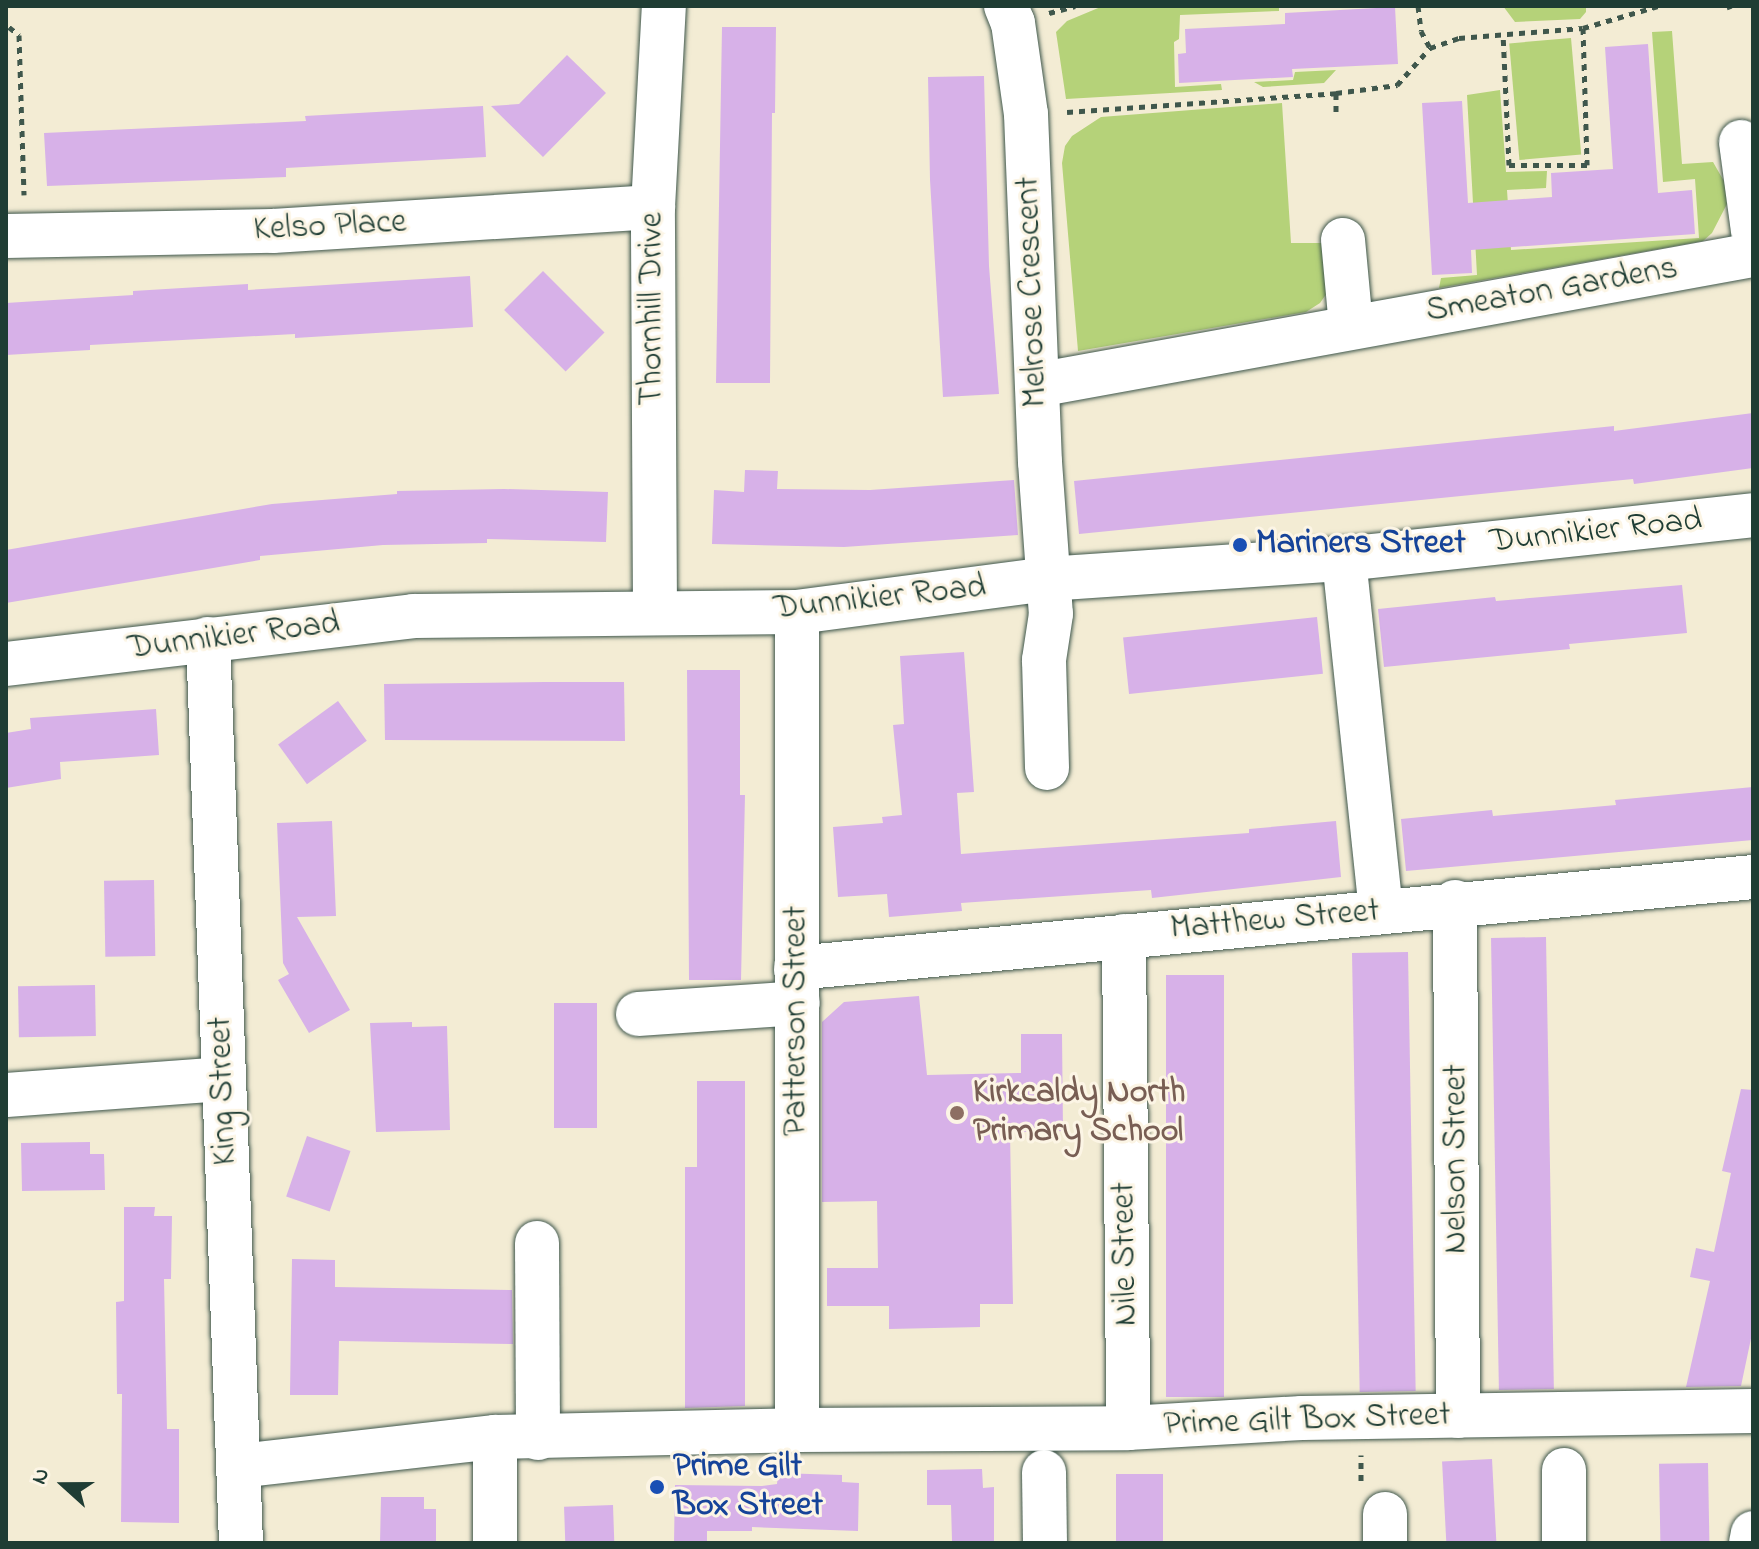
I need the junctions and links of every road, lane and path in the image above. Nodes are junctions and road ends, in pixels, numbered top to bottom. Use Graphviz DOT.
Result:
graph roads {
  1 [pos="664,6"];
  2 [pos="1006,6"];
  3 [pos="1418,6"];
  4 [pos="1658,6"];
  5 [pos="9,27"];
  6 [pos="1583,28"];
  7 [pos="1503,35"];
  8 [pos="1430,48"];
  9 [pos="1336,93"];
  10 [pos="1336,112"];
  11 [pos="1026,114"];
  12 [pos="1741,142"];
  13 [pos="653,207"];
  14 [pos="15,220"];
  15 [pos="1753,231"];
  16 [pos="1343,240"];
  17 [pos="1753,255"];
  18 [pos="1351,326"];
  19 [pos="1037,385"];
  20 [pos="1753,515"];
  21 [pos="1344,559"];
  22 [pos="1047,579"];
  23 [pos="655,612"];
  24 [pos="797,612"];
  25 [pos="208,639"];
  26 [pos="6,664"];
  27 [pos="1047,768"];
  28 [pos="1753,877"];
  29 [pos="1455,902"];
  30 [pos="1381,911"];
  31 [pos="1124,936"];
  32 [pos="797,986"];
  33 [pos="638,1014"];
  34 [pos="223,1079"];
  35 [pos="6,1095"];
  36 [pos="537,1243"];
  37 [pos="1753,1411"];
  38 [pos="1458,1416"];
  39 [pos="1128,1428"];
  40 [pos="797,1430"];
  41 [pos="495,1437"];
  42 [pos="538,1438"];
  43 [pos="1362,1446"];
  44 [pos="239,1466"];
  45 [pos="1564,1470"];
  46 [pos="1044,1472"];
  47 [pos="1377,1515"];
  48 [pos="1753,1533"];
  49 [pos="241,1543"];
  50 [pos="495,1543"];
  51 [pos="1045,1543"];
  52 [pos="1564,1543"];
  53 [pos="1751,1543"];
  1 -- 13 [label="street, Thornhill Drive"];
  2 -- 11 [label="street, Melrose Crescent"];
  3 -- 8 [label="path"];
  4 -- 6 [label="path"];
  5 -- 14 [label="path"];
  6 -- 7 [label="path"];
  6 -- 7 [label="path"];
  7 -- 8 [label="path"];
  8 -- 9 [label="path"];
  9 -- 10 [label="path"];
  9 -- 11 [label="path"];
  11 -- 19 [label="street, Melrose Crescent"];
  12 -- 15 [label="street"];
  13 -- 14 [label="street, Kelso Place"];
  13 -- 23 [label="street, Thornhill Drive"];
  16 -- 18 [label="street"];
  17 -- 18 [label="street, Smeaton Gardens"];
  18 -- 19 [label="street, Smeaton Gardens"];
  19 -- 22 [label="street, Melrose Crescent"];
  20 -- 21 [label="street, Dunnikier Road"];
  21 -- 22 [label="street, Dunnikier Road"];
  21 -- 30 [label="street"];
  22 -- 24 [label="street, Dunnikier Road"];
  22 -- 27 [label="street, Melrose Crescent"];
  23 -- 24 [label="street, Dunnikier Road"];
  23 -- 25 [label="street, Dunnikier Road"];
  24 -- 32 [label="street, Patterson Street"];
  25 -- 26 [label="street, Dunnikier Road"];
  25 -- 34 [label="street, King Street"];
  28 -- 29 [label="street, Matthew Street"];
  29 -- 30 [label="street, Matthew Street"];
  29 -- 38 [label="street, Nelson Street"];
  30 -- 31 [label="street, Matthew Street"];
  31 -- 32 [label="street, Matthew Street"];
  31 -- 39 [label="street, Nile Street"];
  32 -- 33 [label="street, Matthew Street"];
  32 -- 40 [label="street, Patterson Street"];
  34 -- 35 [label="street"];
  34 -- 44 [label="street, King Street"];
  36 -- 42 [label="street"];
  37 -- 38 [label="street, Prime Gilt Box Street"];
  38 -- 39 [label="street, Prime Gilt Box Street"];
  39 -- 40 [label="street, Prime Gilt Box Street"];
  40 -- 42 [label="street, Prime Gilt Box Street"];
  41 -- 42 [label="street, Prime Gilt Box Street"];
  41 -- 44 [label="street, Prime Gilt Box Street"];
  41 -- 50 [label="street"];
  43 -- 47 [label="path"];
  44 -- 49 [label="street, King Street"];
  45 -- 52 [label="street"];
  46 -- 51 [label="street"];
  48 -- 53 [label="street"];
}
